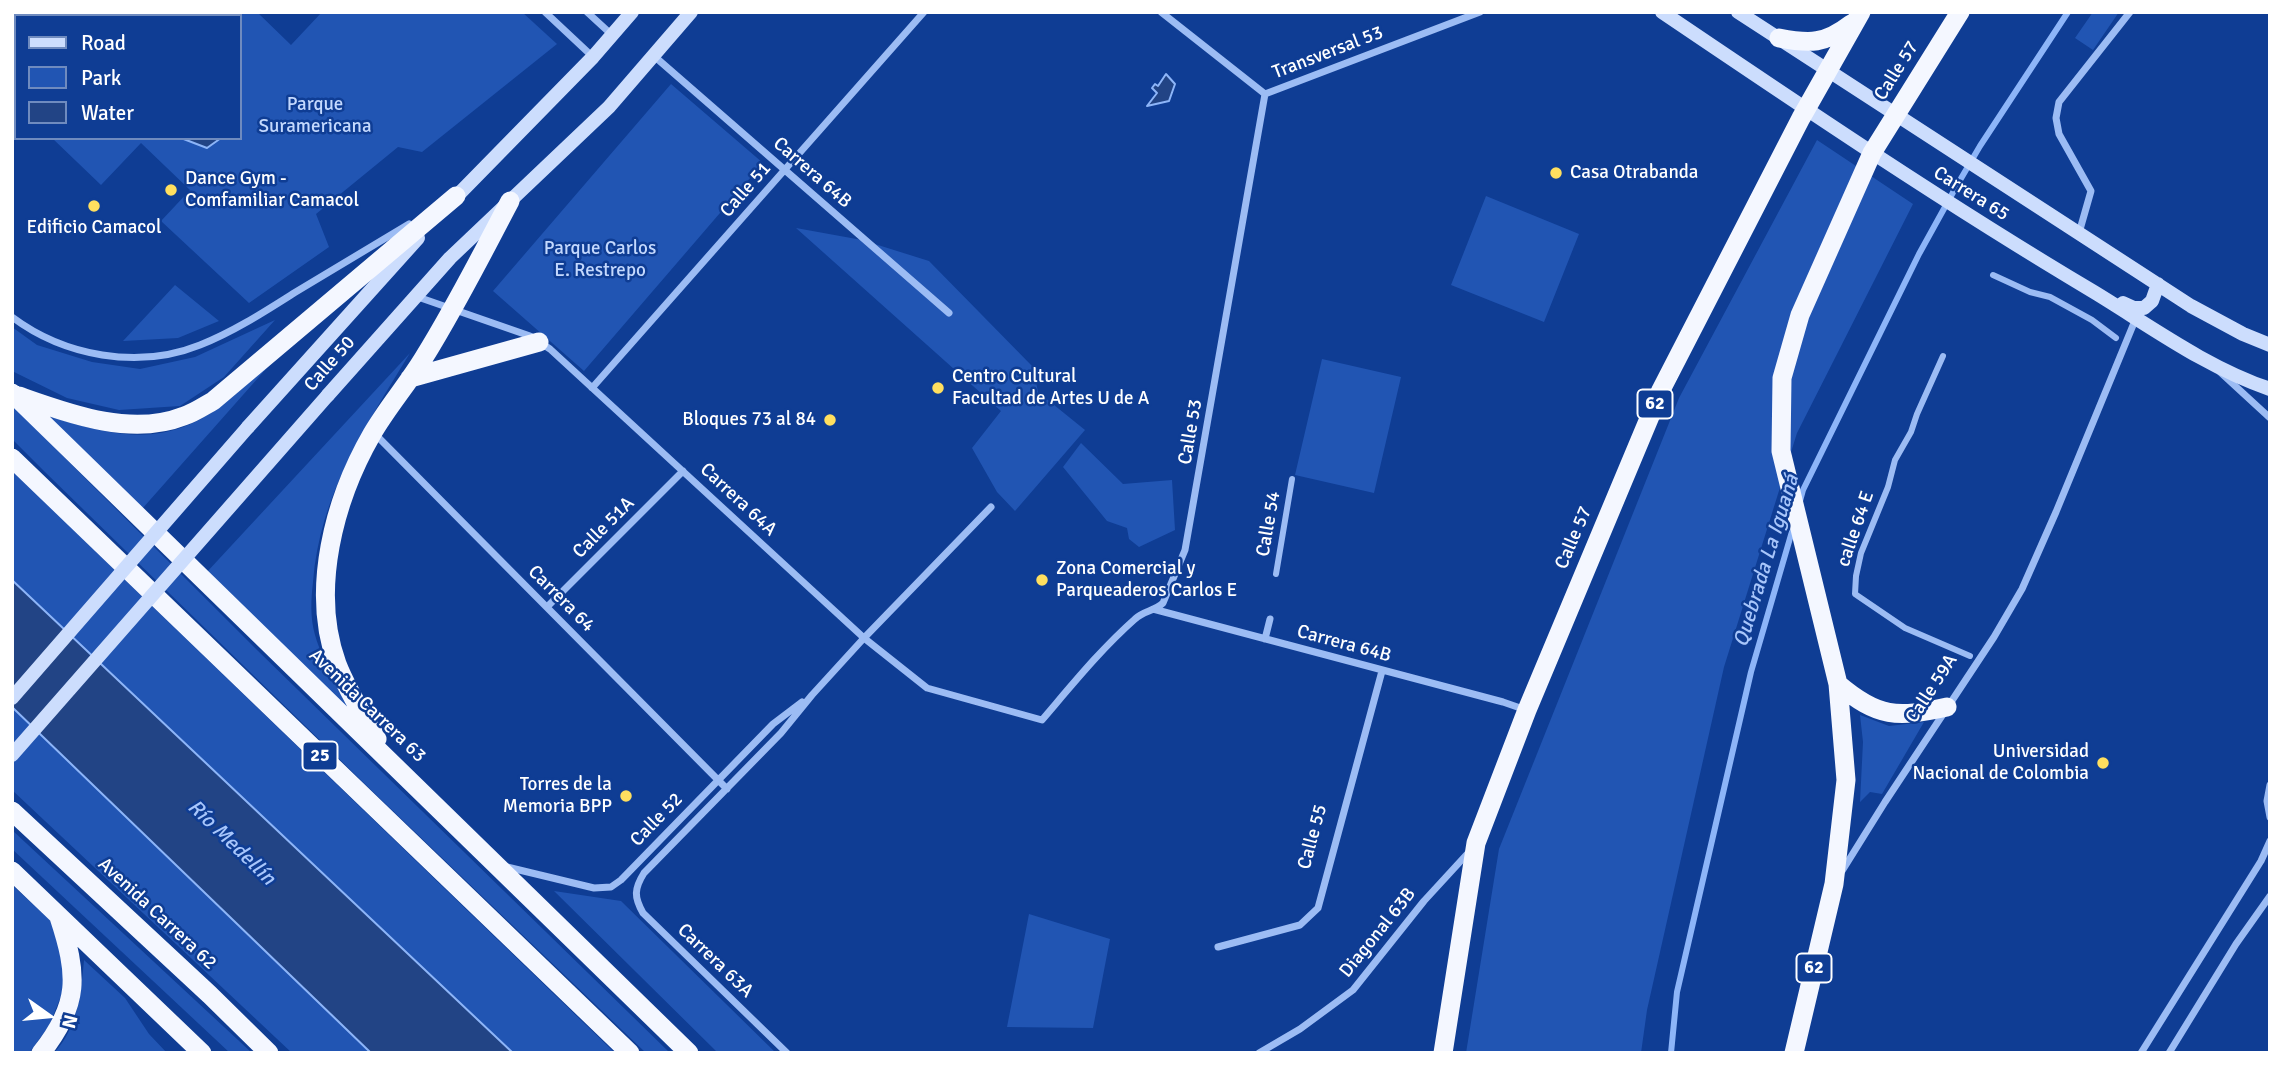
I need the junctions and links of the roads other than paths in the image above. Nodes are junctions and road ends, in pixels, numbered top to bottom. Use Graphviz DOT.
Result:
graph roads {
  1 [pos="545,12"];
  2 [pos="587,12"];
  3 [pos="632,12"];
  4 [pos="691,12"];
  5 [pos="924,12"];
  6 [pos="1161,12"];
  7 [pos="1480,12"];
  8 [pos="1662,12"];
  9 [pos="1738,12"];
  10 [pos="1861,12"];
  11 [pos="1960,12"];
  12 [pos="2130,12"];
  13 [pos="612,36"];
  14 [pos="1779,38"];
  15 [pos="654,56"];
  16 [pos="593,57"];
  17 [pos="1828,70"];
  18 [pos="1265,94"];
  19 [pos="1807,108"];
  20 [pos="1895,116"];
  21 [pos="1872,153"];
  22 [pos="785,170"];
  23 [pos="456,196"];
  24 [pos="510,201"];
  25 [pos="2074,230"];
  26 [pos="1993,275"];
  27 [pos="2073,280"];
  28 [pos="2158,284"];
  29 [pos="414,296"];
  30 [pos="451,309"];
  31 [pos="949,313"];
  32 [pos="12,317"];
  33 [pos="2136,317"];
  34 [pos="2116,338"];
  35 [pos="539,342"];
  36 [pos="2270,345"];
  37 [pos="1943,356"];
  38 [pos="2209,362"];
  39 [pos="410,378"];
  40 [pos="592,388"];
  41 [pos="2270,389"];
  42 [pos="13,394"];
  43 [pos="2270,418"];
  44 [pos="373,432"];
  45 [pos="12,458"];
  46 [pos="683,471"];
  47 [pos="1292,479"];
  48 [pos="991,507"];
  49 [pos="1276,574"];
  50 [pos="547,607"];
  51 [pos="1153,609"];
  52 [pos="1270,619"];
  53 [pos="864,638"];
  54 [pos="1265,639"];
  55 [pos="1970,656"];
  56 [pos="1382,671"];
  57 [pos="1838,684"];
  58 [pos="812,695"];
  59 [pos="12,698"];
  60 [pos="1947,708"];
  61 [pos="1527,710"];
  62 [pos="1042,720"];
  63 [pos="12,755"];
  64 [pos="390,761"];
  65 [pos="718,780"];
  66 [pos="2270,785"];
  67 [pos="727,789"];
  68 [pos="12,811"];
  69 [pos="2270,817"];
  70 [pos="2270,841"];
  71 [pos="1476,843"];
  72 [pos="496,864"];
  73 [pos="12,871"];
  74 [pos="1834,884"];
  75 [pos="637,885"];
  76 [pos="2270,896"];
  77 [pos="57,913"];
  78 [pos="1218,947"];
  79 [pos="176,1026"];
  80 [pos="41,1053"];
  81 [pos="194,1053"];
  82 [pos="202,1053"];
  83 [pos="269,1053"];
  84 [pos="630,1053"];
  85 [pos="689,1053"];
  86 [pos="787,1053"];
  87 [pos="1259,1053"];
  88 [pos="1443,1053"];
  89 [pos="1794,1053"];
  90 [pos="2141,1053"];
  91 [pos="2169,1053"];
  1 -- 16 [label="street"];
  2 -- 13 [label="street"];
  3 -- 13 [label="main road, Calle 50"];
  4 -- 15 [label="main road, Calle 50"];
  5 -- 22 [label="street, Calle 51"];
  6 -- 18 [label="street"];
  7 -- 18 [label="street, Transversal 53"];
  8 -- 19 [label="main road, Carrera 65"];
  9 -- 14 [label="main road, Carrera 65"];
  10 -- 14 [label="highway"];
  10 -- 17 [label="highway, 62"];
  11 -- 20 [label="highway, Calle 57 / 62"];
  12 -- 25 [label="street"];
  13 -- 16 [label="main road, Calle 50"];
  14 -- 17 [label="main road, Carrera 65"];
  15 -- 22 [label="street, Carrera 64B"];
  15 -- 24 [label="main road, Calle 50"];
  16 -- 23 [label="main road, Calle 50"];
  17 -- 19 [label="highway, Calle 57 / 62"];
  17 -- 20 [label="main road, Carrera 65"];
  18 -- 51 [label="street, Calle 53"];
  19 -- 21 [label="main road, Carrera 65"];
  19 -- 61 [label="highway, Calle 57 / 62"];
  20 -- 21 [label="highway, Calle 57 / 62"];
  20 -- 25 [label="main road, Carrera 65"];
  21 -- 27 [label="main road, Carrera 65"];
  21 -- 57 [label="highway, Calle 57 / 62"];
  22 -- 31 [label="street, Carrera 64B"];
  22 -- 40 [label="street, Calle 51"];
  23 -- 32 [label="street, Calle 50"];
  23 -- 42 [label="highway"];
  23 -- 59 [label="main road, Calle 50, bridge"];
  24 -- 29 [label="main road, Calle 50"];
  24 -- 30 [label="highway"];
  25 -- 28 [label="main road, Carrera 65"];
  26 -- 34 [label="street"];
  27 -- 28 [label="main road"];
  27 -- 33 [label="main road, Carrera 65"];
  28 -- 36 [label="main road, Carrera 65"];
  29 -- 30 [label="street, Carrera 64A"];
  29 -- 63 [label="main road, Calle 50, bridge"];
  30 -- 35 [label="street, Carrera 64A"];
  30 -- 39 [label="highway"];
  33 -- 38 [label="main road, Carrera 65"];
  33 -- 60 [label="street, Calle 59A"];
  35 -- 39 [label="highway"];
  35 -- 40 [label="street, Carrera 64A"];
  37 -- 55 [label="street, calle 64 E"];
  38 -- 41 [label="main road, Carrera 65"];
  38 -- 43 [label="street"];
  39 -- 44 [label="highway"];
  40 -- 46 [label="street, Carrera 64A"];
  42 -- 64 [label="highway, Avenida Carrera 63 / 25"];
  44 -- 50 [label="street, Carrera 64"];
  44 -- 64 [label="highway"];
  45 -- 84 [label="highway, 25"];
  46 -- 50 [label="street, Calle 51A"];
  46 -- 53 [label="street, Carrera 64A"];
  47 -- 49 [label="street, Calle 54"];
  48 -- 53 [label="street, Calle 52"];
  50 -- 65 [label="street, Carrera 64"];
  51 -- 54 [label="street, Carrera 64B"];
  51 -- 62 [label="street, Calle 53"];
  52 -- 54 [label="street"];
  53 -- 58 [label="street, Calle 52"];
  53 -- 62 [label="street, Carrera 64A"];
  54 -- 56 [label="street, Carrera 64B"];
  56 -- 61 [label="street, Carrera 64B"];
  56 -- 78 [label="street, Calle 55"];
  57 -- 60 [label="highway"];
  57 -- 74 [label="highway, 62"];
  58 -- 65 [label="street, Calle 52"];
  58 -- 67 [label="street, Calle 52"];
  60 -- 74 [label="street, Calle 59A"];
  61 -- 71 [label="highway, Calle 57 / 62"];
  64 -- 72 [label="highway, Avenida Carrera 63 / 25"];
  65 -- 67 [label="street, Carrera 64"];
  65 -- 72 [label="street, Calle 52"];
  66 -- 69 [label="street"];
  67 -- 75 [label="street, Calle 52"];
  68 -- 83 [label="highway, Avenida Carrera 62"];
  70 -- 90 [label="street"];
  71 -- 87 [label="street, Diagonal 63B"];
  71 -- 88 [label="highway, Calle 57 / 62"];
  72 -- 85 [label="highway, Avenida Carrera 63 / 25"];
  73 -- 77 [label="highway"];
  74 -- 89 [label="highway, 62"];
  75 -- 86 [label="street, Carrera 63A"];
  76 -- 91 [label="street"];
  77 -- 79 [label="highway"];
  77 -- 80 [label="highway"];
  79 -- 81 [label="highway"];
  79 -- 82 [label="highway"];
}
